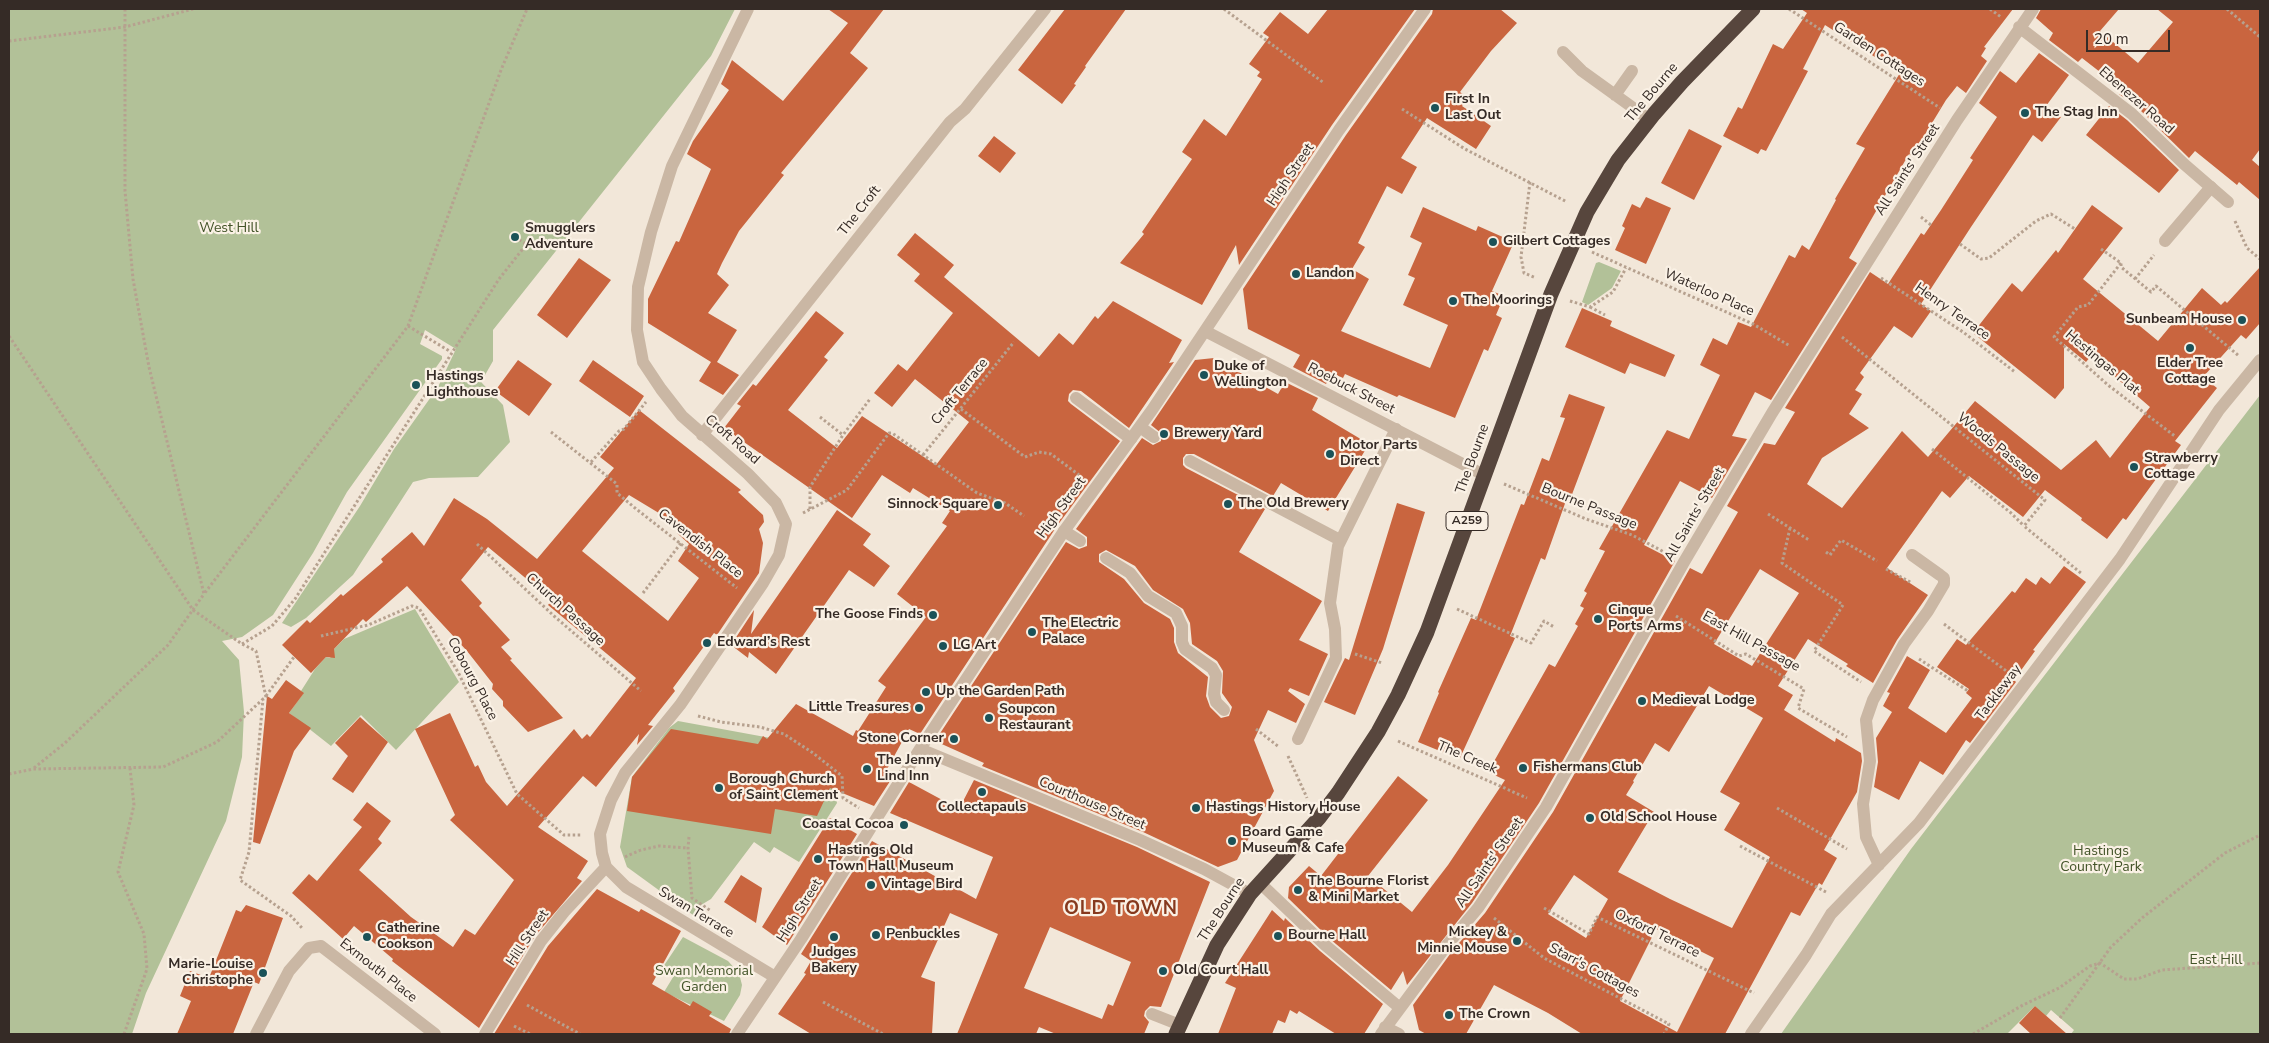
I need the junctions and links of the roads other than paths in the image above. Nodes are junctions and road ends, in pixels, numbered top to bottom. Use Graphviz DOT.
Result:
graph roads {
  1 [pos="748,9"];
  2 [pos="1045,9"];
  3 [pos="1425,9"];
  4 [pos="1753,9"];
  5 [pos="2033,9"];
  6 [pos="2019,28"];
  7 [pos="1564,52"];
  8 [pos="1632,71"];
  9 [pos="1615,95"];
  10 [pos="1650,120"];
  11 [pos="2210,187"];
  12 [pos="2228,202"];
  13 [pos="2165,241"];
  14 [pos="1205,330"];
  15 [pos="2257,365"];
  16 [pos="1076,398"];
  17 [pos="1140,427"];
  18 [pos="1396,429"];
  19 [pos="702,435"];
  20 [pos="1154,437"];
  21 [pos="1131,439"];
  22 [pos="1190,462"];
  23 [pos="1484,476"];
  24 [pos="1064,531"];
  25 [pos="1340,540"];
  26 [pos="1080,541"];
  27 [pos="1912,554"];
  28 [pos="1106,558"];
  29 [pos="1224,710"];
  30 [pos="1298,739"];
  31 [pos="920,749"];
  32 [pos="1879,865"];
  33 [pos="606,867"];
  34 [pos="1255,888"];
  35 [pos="775,977"];
  36 [pos="1400,1008"];
  37 [pos="1152,1014"];
  38 [pos="1178,1030"];
  39 [pos="1383,1031"];
  40 [pos="256,1034"];
  41 [pos="435,1034"];
  42 [pos="485,1034"];
  43 [pos="737,1034"];
  44 [pos="1399,1034"];
  45 [pos="1751,1034"];
  1 -- 19 [label="street, Croft Road"];
  2 -- 19 [label="street, The Croft"];
  3 -- 14 [label="street, High Street"];
  4 -- 10 [label="highway, The Bourne / A259"];
  5 -- 6 [label="street, All Saints' Street"];
  6 -- 11 [label="street, Ebenezer Road"];
  6 -- 36 [label="street, All Saints' Street"];
  7 -- 9 [label="street"];
  8 -- 9 [label="street"];
  9 -- 10 [label="street"];
  10 -- 23 [label="highway, The Bourne / A259"];
  11 -- 12 [label="street, Ebenezer Road"];
  11 -- 13 [label="street"];
  14 -- 17 [label="street, High Street"];
  14 -- 18 [label="street, Roebuck Street"];
  15 -- 32 [label="street, Tackleway"];
  16 -- 21 [label="street"];
  17 -- 20 [label="street"];
  17 -- 21 [label="street, High Street"];
  18 -- 23 [label="street, Roebuck Street"];
  18 -- 25 [label="street"];
  19 -- 33 [label="street, Croft Road"];
  21 -- 24 [label="street, High Street"];
  22 -- 25 [label="street"];
  23 -- 34 [label="highway, The Bourne / A259"];
  24 -- 26 [label="street"];
  24 -- 31 [label="street, High Street"];
  25 -- 30 [label="street"];
  27 -- 32 [label="street"];
  28 -- 29 [label="street"];
  31 -- 34 [label="street, Courthouse Street"];
  31 -- 35 [label="street, High Street"];
  32 -- 45 [label="street, Tackleway"];
  33 -- 35 [label="street, Swan Terrace"];
  33 -- 42 [label="street, Hill Street"];
  34 -- 36 [label="street, Courthouse Street"];
  34 -- 38 [label="highway, The Bourne / A259"];
  35 -- 43 [label="street, High Street"];
  36 -- 39 [label="street, All Saints' Street"];
  37 -- 38 [label="street"];
  39 -- 44 [label="street"];
  40 -- 41 [label="street, Exmouth Place"];
}
